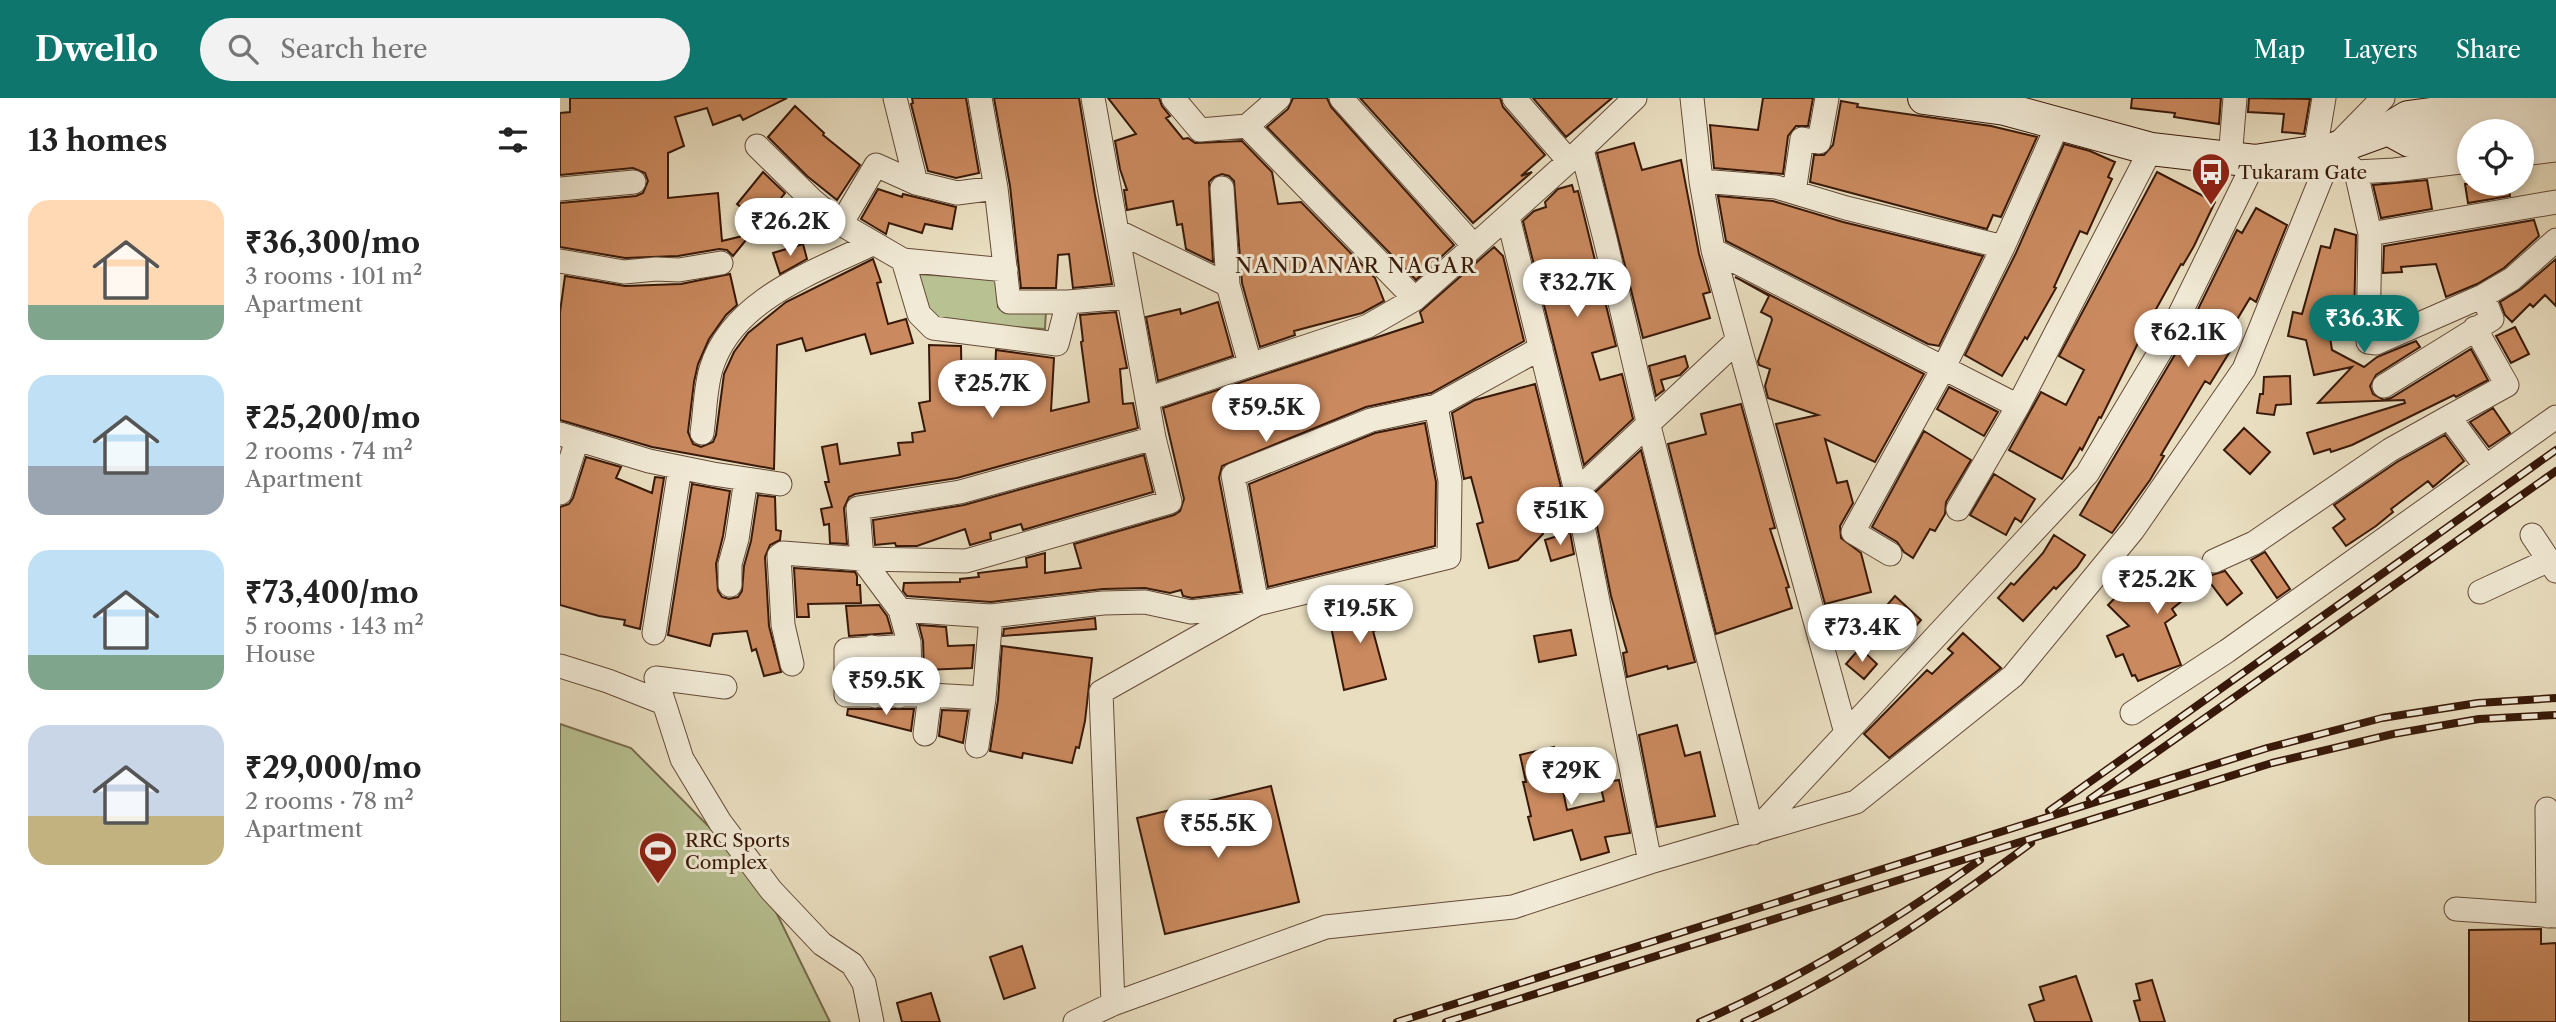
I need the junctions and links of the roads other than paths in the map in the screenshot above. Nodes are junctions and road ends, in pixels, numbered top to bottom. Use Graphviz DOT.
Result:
graph roads {
  1 [pos="895,98"];
  2 [pos="980,98"];
  3 [pos="1093,98"];
  4 [pos="1173,98"];
  5 [pos="1279,98"];
  6 [pos="1341,98"];
  7 [pos="1514,98"];
  8 [pos="1635,98"];
  9 [pos="1692,98"];
  10 [pos="1827,98"];
  11 [pos="1924,98"];
  12 [pos="2235,98"];
  13 [pos="2324,98"];
  14 [pos="2383,98"];
  15 [pos="2556,98"];
  16 [pos="2005,104"];
  17 [pos="2059,122"];
  18 [pos="2556,123"];
  19 [pos="1247,126"];
  20 [pos="2534,126"];
  21 [pos="2388,129"];
  22 [pos="2457,135"];
  23 [pos="757,146"];
  24 [pos="2151,149"];
  25 [pos="2324,150"];
  26 [pos="2556,150"];
  27 [pos="2534,153"];
  28 [pos="1576,155"];
  29 [pos="2243,160"];
  30 [pos="2457,162"];
  31 [pos="2356,172"];
  32 [pos="1701,181"];
  33 [pos="634,182"];
  34 [pos="916,183"];
  35 [pos="996,188"];
  36 [pos="1222,188"];
  37 [pos="560,189"];
  38 [pos="1794,192"];
  39 [pos="2556,202"];
  40 [pos="1508,217"];
  41 [pos="841,224"];
  42 [pos="1116,231"];
  43 [pos="2370,234"];
  44 [pos="2556,240"];
  45 [pos="874,243"];
  46 [pos="1474,246"];
  47 [pos="2003,247"];
  48 [pos="1713,250"];
  49 [pos="903,260"];
  50 [pos="560,261"];
  51 [pos="722,263"];
  52 [pos="1006,271"];
  53 [pos="1228,285"];
  54 [pos="2483,296"];
  55 [pos="1128,297"];
  56 [pos="1415,299"];
  57 [pos="1068,302"];
  58 [pos="2475,328"];
  59 [pos="1738,340"];
  60 [pos="1541,348"];
  61 [pos="1250,365"];
  62 [pos="1944,367"];
  63 [pos="2384,386"];
  64 [pos="1147,399"];
  65 [pos="1436,406"];
  66 [pos="2018,406"];
  67 [pos="2449,417"];
  68 [pos="2556,417"];
  69 [pos="1649,426"];
  70 [pos="702,433"];
  71 [pos="569,437"];
  72 [pos="1154,438"];
  73 [pos="2486,467"];
  74 [pos="680,468"];
  75 [pos="746,479"];
  76 [pos="780,484"];
  77 [pos="1576,491"];
  78 [pos="560,493"];
  79 [pos="1958,509"];
  80 [pos="1550,516"];
  81 [pos="2532,535"];
  82 [pos="1890,554"];
  83 [pos="862,559"];
  84 [pos="2214,561"];
  85 [pos="2552,566"];
  86 [pos="730,585"];
  87 [pos="2480,592"];
  88 [pos="1258,604"];
  89 [pos="900,610"];
  90 [pos="991,616"];
  91 [pos="654,633"];
  92 [pos="909,646"];
  93 [pos="872,648"];
  94 [pos="792,664"];
  95 [pos="560,666"];
  96 [pos="873,671"];
  97 [pos="899,671"];
  98 [pos="724,687"];
  99 [pos="930,695"];
  100 [pos="875,696"];
  101 [pos="899,696"];
  102 [pos="984,698"];
  103 [pos="664,703"];
  104 [pos="2132,713"];
  105 [pos="1846,733"];
  106 [pos="925,734"];
  107 [pos="977,746"];
  108 [pos="2547,809"];
  109 [pos="1753,833"];
  110 [pos="1650,862"];
  111 [pos="2456,909"];
  112 [pos="2552,916"];
  113 [pos="1113,1004"];
  114 [pos="873,1022"];
  115 [pos="1075,1022"];
  1 -- 34 [label="street"];
  2 -- 35 [label="street"];
  3 -- 42 [label="street"];
  4 -- 19 [label="street"];
  5 -- 19 [label="street"];
  6 -- 46 [label="street"];
  7 -- 28 [label="street"];
  8 -- 28 [label="street"];
  9 -- 32 [label="street"];
  10 -- 38 [label="street"];
  11 -- 16 [label="street"];
  12 -- 29 [label="street"];
  13 -- 25 [label="street"];
  14 -- 25 [label="street"];
  15 -- 21 [label="street"];
  16 -- 17 [label="street"];
  17 -- 24 [label="street"];
  17 -- 47 [label="street"];
  18 -- 20 [label="street"];
  19 -- 56 [label="street"];
  21 -- 22 [label="street"];
  21 -- 25 [label="street"];
  23 -- 41 [label="street"];
  24 -- 29 [label="street"];
  24 -- 66 [label="street"];
  25 -- 29 [label="street"];
  25 -- 31 [label="street"];
  25 -- 109 [label="street"];
  26 -- 27 [label="street"];
  28 -- 40 [label="street"];
  28 -- 69 [label="street"];
  29 -- 105 [label="street"];
  30 -- 31 [label="street"];
  31 -- 43 [label="street"];
  32 -- 38 [label="street"];
  32 -- 48 [label="street"];
  33 -- 37 [label="street"];
  34 -- 35 [label="street"];
  34 -- 41 [label="street"];
  35 -- 52 [label="street"];
  36 -- 53 [label="street"];
  38 -- 47 [label="street"];
  39 -- 43 [label="street"];
  40 -- 46 [label="street"];
  40 -- 60 [label="street"];
  41 -- 45 [label="street"];
  42 -- 53 [label="street"];
  42 -- 55 [label="street"];
  43 -- 54 [label="street"];
  44 -- 54 [label="street"];
  45 -- 49 [label="street"];
  45 -- 70 [label="street"];
  46 -- 56 [label="street"];
  47 -- 62 [label="street"];
  48 -- 59 [label="street"];
  48 -- 62 [label="street"];
  49 -- 52 [label="street"];
  49 -- 57 [label="street"];
  50 -- 51 [label="street"];
  52 -- 57 [label="street"];
  53 -- 61 [label="street"];
  54 -- 58 [label="street"];
  55 -- 57 [label="street"];
  55 -- 64 [label="street"];
  56 -- 61 [label="street"];
  58 -- 63 [label="street"];
  58 -- 67 [label="street"];
  59 -- 69 [label="street"];
  59 -- 105 [label="street"];
  60 -- 65 [label="street"];
  60 -- 77 [label="street"];
  61 -- 64 [label="street"];
  62 -- 66 [label="street"];
  62 -- 82 [label="street"];
  64 -- 72 [label="street"];
  65 -- 88 [label="street"];
  65 -- 88 [label="street"];
  66 -- 79 [label="street"];
  67 -- 73 [label="street"];
  67 -- 84 [label="street"];
  68 -- 73 [label="street"];
  69 -- 77 [label="street"];
  69 -- 109 [label="street"];
  71 -- 74 [label="street"];
  71 -- 78 [label="street"];
  72 -- 83 [label="street"];
  72 -- 83 [label="street"];
  73 -- 104 [label="street"];
  74 -- 75 [label="street"];
  74 -- 91 [label="street"];
  75 -- 76 [label="street"];
  75 -- 86 [label="street"];
  77 -- 80 [label="street"];
  77 -- 110 [label="street"];
  81 -- 85 [label="street"];
  83 -- 89 [label="street"];
  83 -- 94 [label="street"];
  85 -- 87 [label="street"];
  88 -- 90 [label="street"];
  88 -- 113 [label="street"];
  89 -- 90 [label="street"];
  89 -- 92 [label="street"];
  90 -- 102 [label="street"];
  92 -- 93 [label="street"];
  92 -- 97 [label="street"];
  93 -- 96 [label="street"];
  93 -- 100 [label="street"];
  95 -- 103 [label="street"];
  96 -- 97 [label="street"];
  96 -- 100 [label="street"];
  97 -- 101 [label="street"];
  98 -- 103 [label="street"];
  99 -- 101 [label="street"];
  99 -- 102 [label="street"];
  99 -- 106 [label="street"];
  100 -- 101 [label="street"];
  102 -- 107 [label="street"];
  103 -- 114 [label="street"];
  105 -- 109 [label="street"];
  108 -- 112 [label="street"];
  109 -- 110 [label="street"];
  110 -- 113 [label="street"];
  111 -- 112 [label="street"];
  113 -- 115 [label="street"];
}
